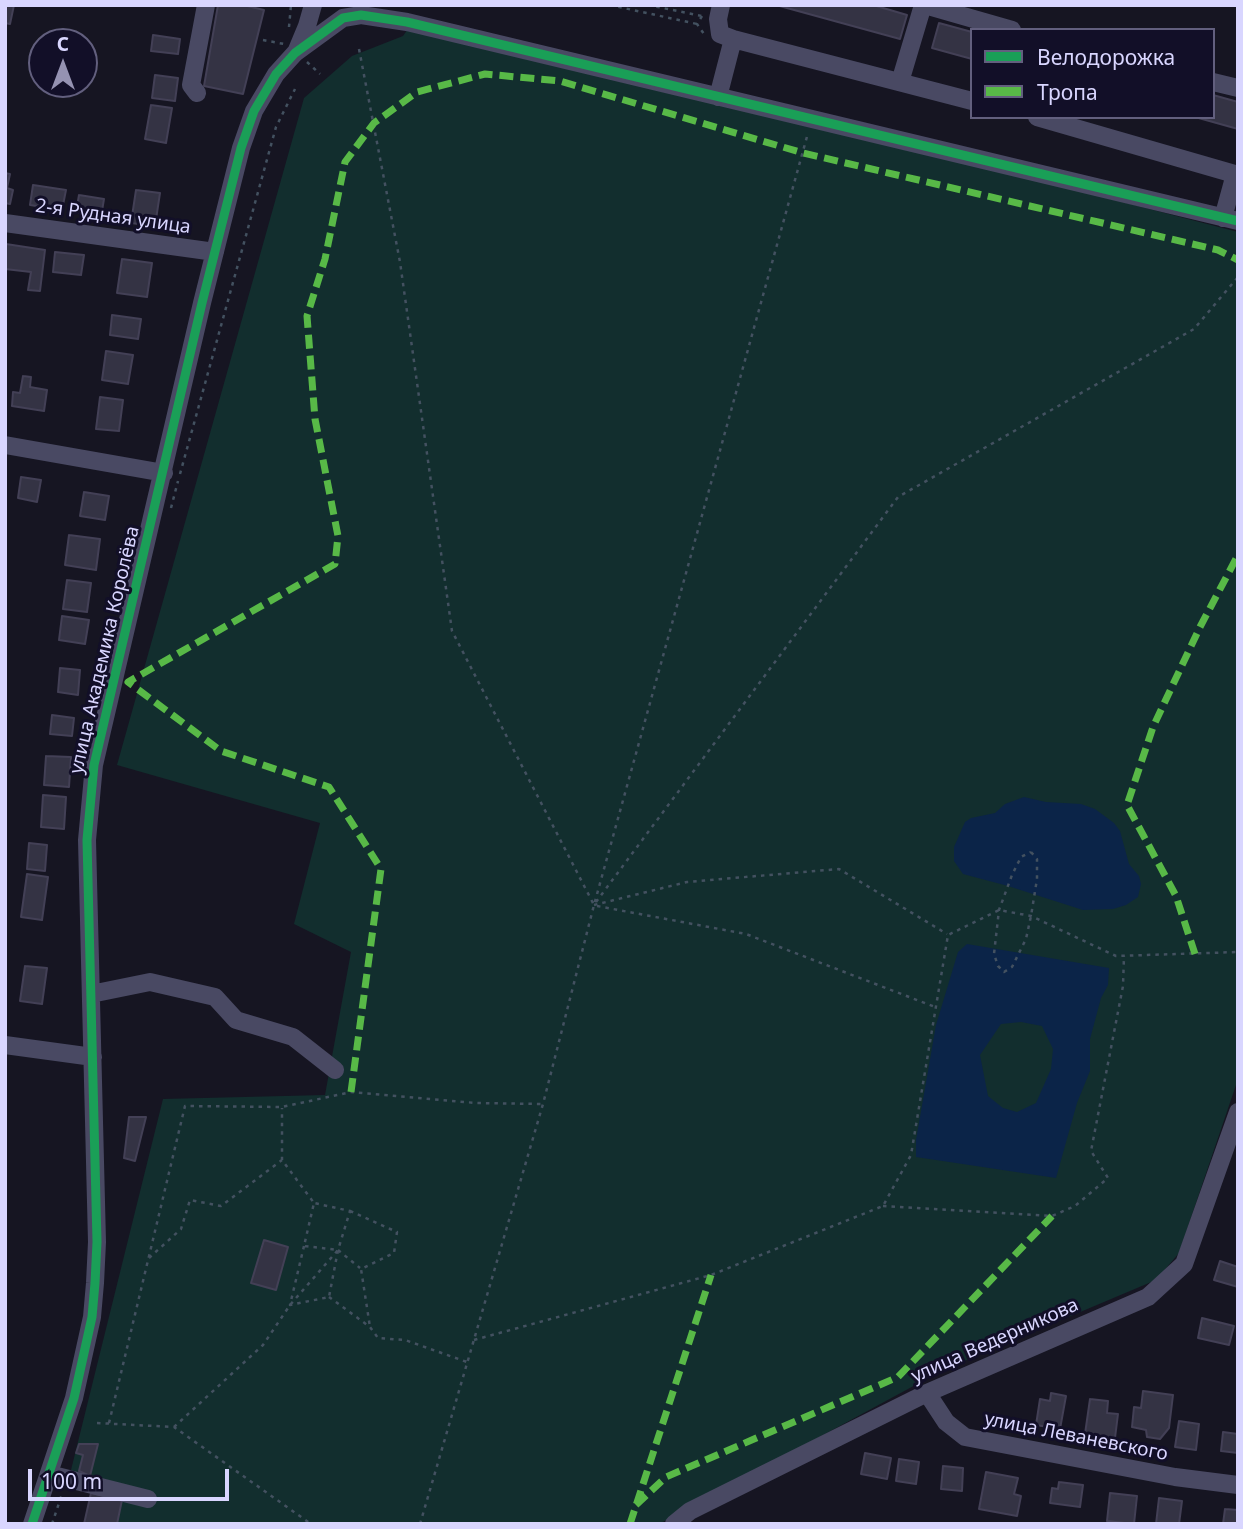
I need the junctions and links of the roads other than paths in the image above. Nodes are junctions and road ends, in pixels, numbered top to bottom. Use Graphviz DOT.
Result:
graph roads {
  1 [pos="206,5"];
  2 [pos="313,5"];
  3 [pos="324,5"];
  4 [pos="396,5"];
  5 [pos="721,5"];
  6 [pos="924,5"];
  7 [pos="360,13"];
  8 [pos="407,22"];
  9 [pos="1005,28"];
  10 [pos="733,39"];
  11 [pos="295,52"];
  12 [pos="900,82"];
  13 [pos="1215,82"];
  14 [pos="1238,88"];
  15 [pos="197,93"];
  16 [pos="718,97"];
  17 [pos="970,100"];
  18 [pos="1052,119"];
  19 [pos="1081,123"];
  20 [pos="1236,174"];
  21 [pos="1231,220"];
  22 [pos="5,223"];
  23 [pos="215,252"];
  24 [pos="5,445"];
  25 [pos="164,473"];
  26 [pos="91,994"];
  27 [pos="5,1045"];
  28 [pos="93,1057"];
  29 [pos="335,1070"];
  30 [pos="1238,1112"];
  31 [pos="927,1393"];
  32 [pos="49,1474"];
  33 [pos="1238,1485"];
  34 [pos="148,1499"];
  35 [pos="32,1524"];
  36 [pos="674,1524"];
  1 -- 15 [label="street"];
  2 -- 11 [label="street"];
  3 -- 7 [label="street"];
  4 -- 8 [label="street"];
  5 -- 10 [label="street"];
  6 -- 9 [label="street"];
  6 -- 12 [label="street"];
  7 -- 8 [label="street"];
  7 -- 11 [label="street"];
  8 -- 16 [label="street"];
  10 -- 12 [label="street"];
  10 -- 16 [label="street"];
  11 -- 23 [label="street, улица Академика Королёва"];
  12 -- 17 [label="street"];
  13 -- 14 [label="street"];
  16 -- 21 [label="street"];
  18 -- 19 [label="street"];
  19 -- 20 [label="street"];
  20 -- 21 [label="street"];
  22 -- 23 [label="street, 2-я Рудная улица"];
  23 -- 25 [label="street, улица Академика Королёва"];
  24 -- 25 [label="street"];
  25 -- 26 [label="street, улица Академика Королёва"];
  26 -- 28 [label="street, улица Академика Королёва"];
  26 -- 29 [label="street"];
  27 -- 28 [label="street"];
  28 -- 32 [label="street, улица Академика Королёва"];
  30 -- 31 [label="street, улица Ведерникова"];
  31 -- 33 [label="street, улица Леваневского"];
  31 -- 36 [label="street, улица Ведерникова"];
  32 -- 34 [label="street"];
  32 -- 35 [label="street, улица Академика Королёва"];
}
